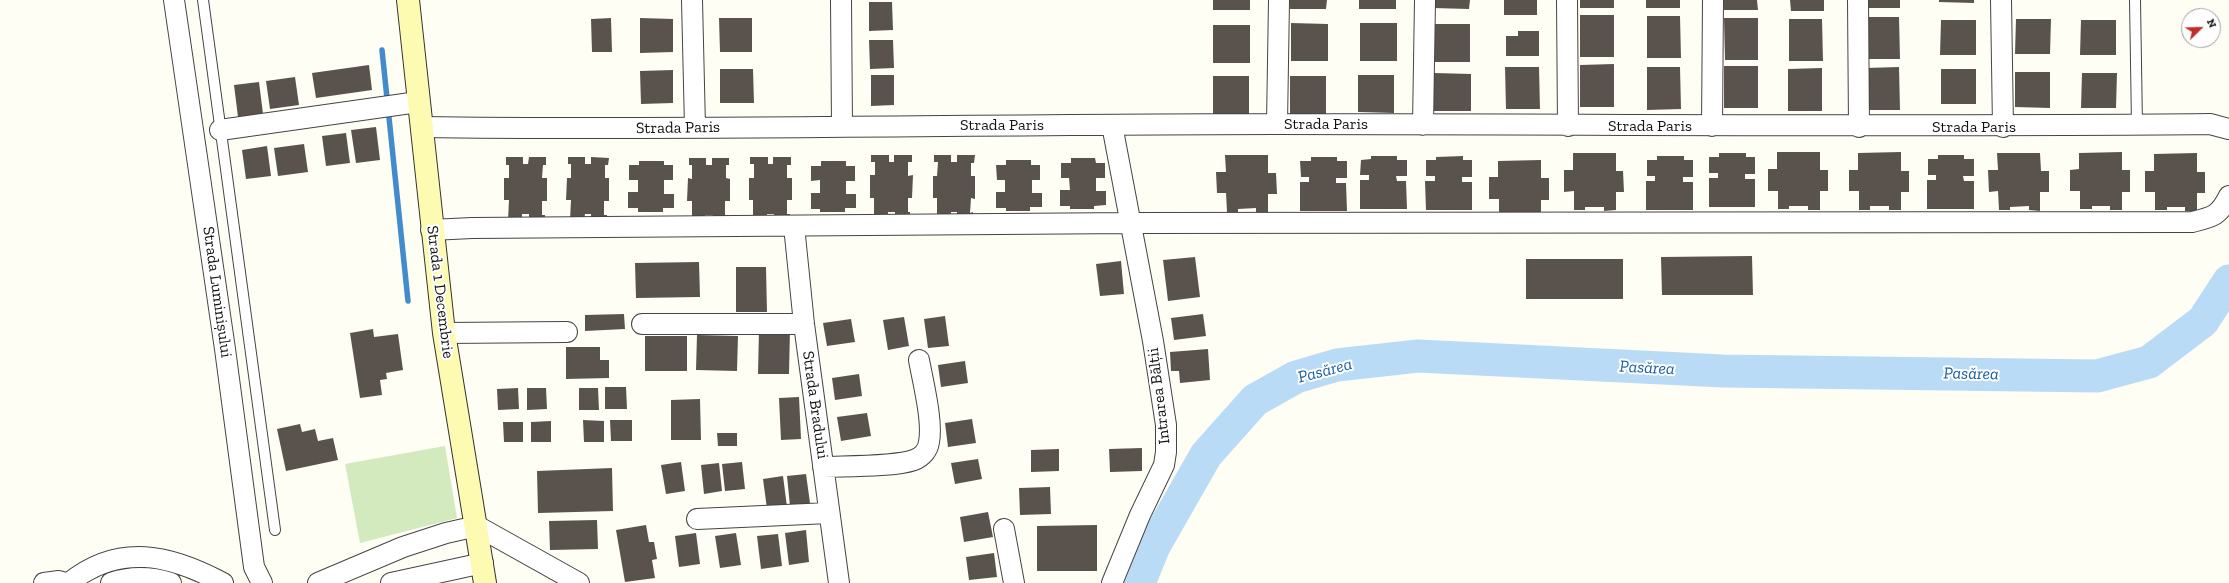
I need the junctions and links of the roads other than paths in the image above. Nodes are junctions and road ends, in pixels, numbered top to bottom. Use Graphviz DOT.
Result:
graph roads {
  1 [pos="174,0"];
  2 [pos="203,0"];
  3 [pos="408,0"];
  4 [pos="692,0"];
  5 [pos="841,0"];
  6 [pos="1279,0"];
  7 [pos="1425,0"];
  8 [pos="1567,0"];
  9 [pos="1713,0"];
  10 [pos="1858,0"];
  11 [pos="2001,0"];
  12 [pos="2134,0"];
  13 [pos="408,103"];
  14 [pos="1277,124"];
  15 [pos="1112,125"];
  16 [pos="1423,125"];
  17 [pos="2137,125"];
  18 [pos="842,126"];
  19 [pos="1568,126"];
  20 [pos="1712,126"];
  21 [pos="421,127"];
  22 [pos="695,127"];
  23 [pos="1859,127"];
  24 [pos="2003,127"];
  25 [pos="2229,129"];
  26 [pos="220,130"];
  27 [pos="2229,196"];
  28 [pos="1131,223"];
  29 [pos="794,226"];
  30 [pos="432,230"];
  31 [pos="642,324"];
  32 [pos="804,324"];
  33 [pos="568,332"];
  34 [pos="444,333"];
  35 [pos="919,360"];
  36 [pos="823,467"];
  37 [pos="829,513"];
  38 [pos="697,519"];
  39 [pos="477,526"];
  40 [pos="1004,529"];
  41 [pos="275,530"];
  42 [pos="484,573"];
  43 [pos="44,583"];
  44 [pos="66,583"];
  45 [pos="69,583"];
  46 [pos="111,583"];
  47 [pos="171,583"];
  48 [pos="223,583"];
  49 [pos="262,583"];
  50 [pos="318,583"];
  51 [pos="391,583"];
  52 [pos="579,583"];
  53 [pos="839,583"];
  54 [pos="1014,583"];
  55 [pos="1112,583"];
  1 -- 49 [label="street, Strada Luminișului"];
  2 -- 26 [label="lane"];
  3 -- 13 [label="main road, Strada 1 Decembrie"];
  4 -- 22 [label="street"];
  5 -- 18 [label="street"];
  6 -- 14 [label="street"];
  7 -- 16 [label="street"];
  8 -- 19 [label="street"];
  9 -- 20 [label="street"];
  10 -- 23 [label="street"];
  11 -- 24 [label="street"];
  12 -- 17 [label="lane"];
  13 -- 21 [label="main road, Strada 1 Decembrie"];
  13 -- 26 [label="street"];
  14 -- 15 [label="street, Strada Paris"];
  14 -- 16 [label="street, Strada Paris"];
  15 -- 18 [label="street, Strada Paris"];
  15 -- 28 [label="street, Intrarea Bălții"];
  16 -- 19 [label="street, Strada Paris"];
  17 -- 24 [label="street, Strada Paris"];
  17 -- 25 [label="street, Strada Paris"];
  18 -- 22 [label="street, Strada Paris"];
  19 -- 20 [label="street, Strada Paris"];
  20 -- 23 [label="street, Strada Paris"];
  21 -- 22 [label="street, Strada Paris"];
  21 -- 30 [label="main road, Strada 1 Decembrie"];
  23 -- 24 [label="street, Strada Paris"];
  26 -- 41 [label="lane"];
  27 -- 28 [label="street"];
  28 -- 29 [label="street"];
  28 -- 55 [label="street, Intrarea Bălții"];
  29 -- 30 [label="street"];
  29 -- 32 [label="street, Strada Bradului"];
  30 -- 34 [label="main road, Strada 1 Decembrie"];
  31 -- 32 [label="street"];
  32 -- 36 [label="street, Strada Bradului"];
  33 -- 34 [label="street"];
  34 -- 39 [label="main road, Strada 1 Decembrie"];
  35 -- 36 [label="street"];
  36 -- 37 [label="street, Strada Bradului"];
  37 -- 38 [label="street"];
  37 -- 53 [label="street, Strada Bradului"];
  39 -- 42 [label="main road, Strada 1 Decembrie"];
  39 -- 50 [label="street"];
  39 -- 52 [label="street"];
  40 -- 54 [label="street"];
  42 -- 51 [label="street"];
  43 -- 44 [label="street"];
  45 -- 48 [label="street"];
  46 -- 47 [label="street"];
}
